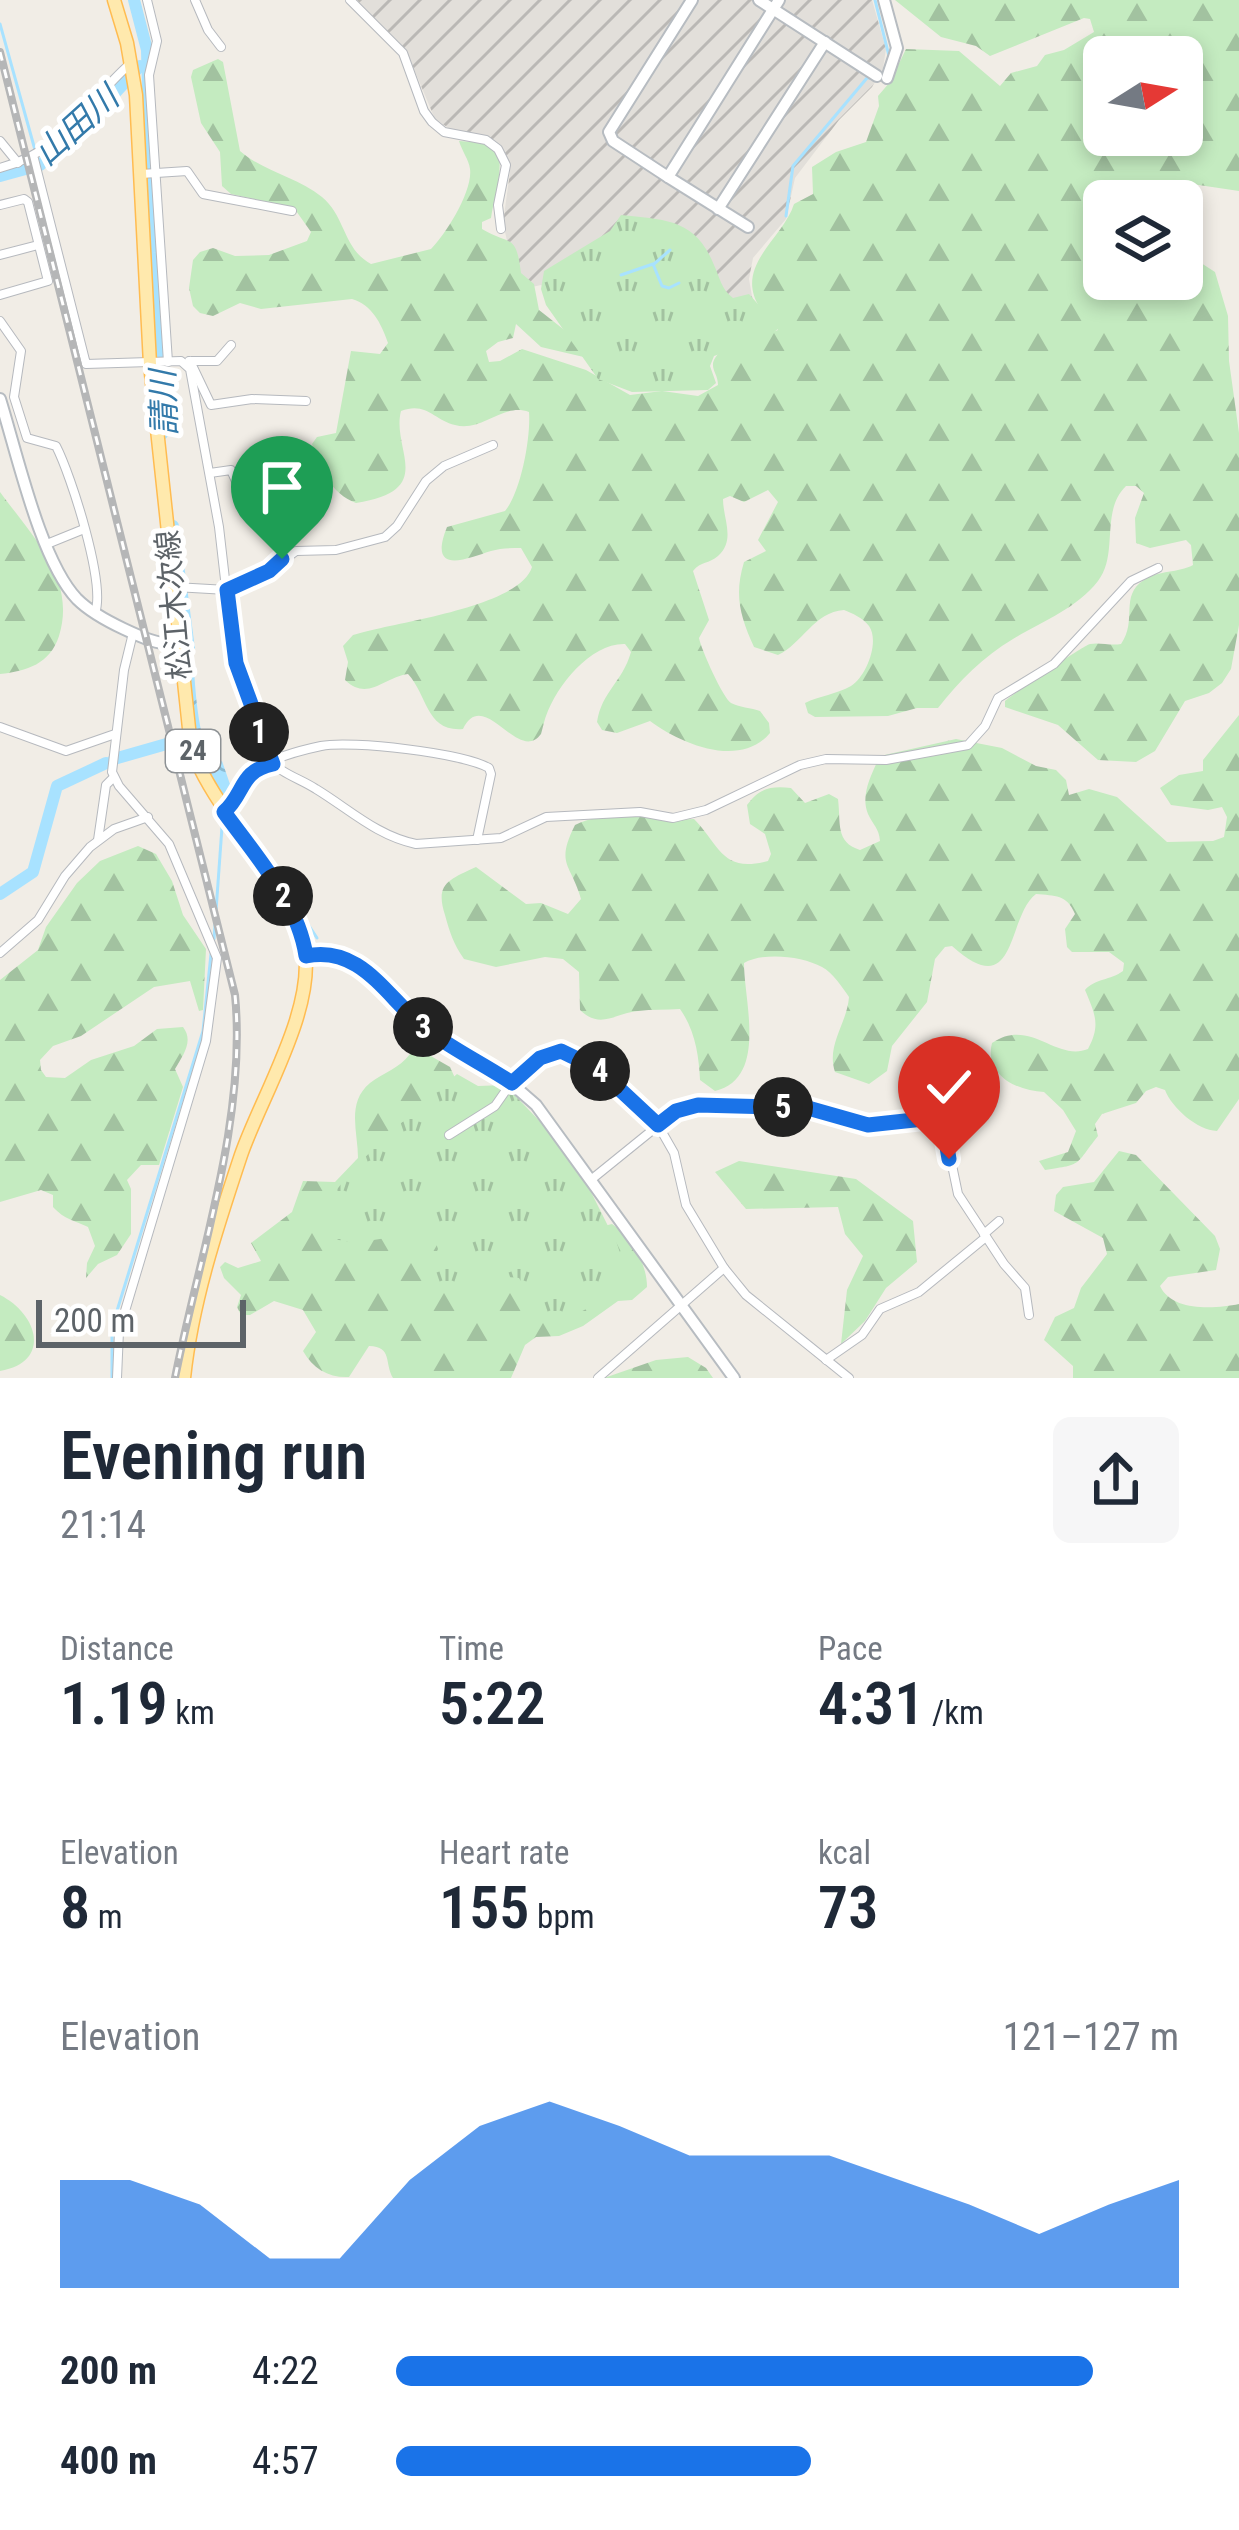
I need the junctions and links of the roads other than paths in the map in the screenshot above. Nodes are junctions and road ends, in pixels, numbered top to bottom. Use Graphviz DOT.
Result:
graph roads {
  1 [pos="116,0"];
  2 [pos="147,0"];
  3 [pos="196,0"];
  4 [pos="350,0"];
  5 [pos="692,0"];
  6 [pos="759,0"];
  7 [pos="884,0"];
  8 [pos="776,5"];
  9 [pos="825,42"];
  10 [pos="221,47"];
  11 [pos="132,69"];
  12 [pos="0,141"];
  13 [pos="18,163"];
  14 [pos="35,164"];
  15 [pos="0,169"];
  16 [pos="149,173"];
  17 [pos="668,177"];
  18 [pos="0,205"];
  19 [pos="718,209"];
  20 [pos="292,212"];
  21 [pos="748,227"];
  22 [pos="501,229"];
  23 [pos="38,245"];
  24 [pos="0,254"];
  25 [pos="0,295"];
  26 [pos="0,321"];
  27 [pos="231,345"];
  28 [pos="186,361"];
  29 [pos="168,362"];
  30 [pos="150,364"];
  31 [pos="0,400"];
  32 [pos="306,401"];
  33 [pos="493,445"];
  34 [pos="211,473"];
  35 [pos="269,476"];
  36 [pos="273,491"];
  37 [pos="278,506"];
  38 [pos="84,529"];
  39 [pos="47,544"];
  40 [pos="1158,568"];
  41 [pos="180,587"];
  42 [pos="227,590"];
  43 [pos="95,613"];
  44 [pos="133,633"];
  45 [pos="177,644"];
  46 [pos="0,727"];
  47 [pos="115,734"];
  48 [pos="273,764"];
  49 [pos="114,777"];
  50 [pos="224,812"];
  51 [pos="148,817"];
  52 [pos="476,839"];
  53 [pos="98,840"];
  54 [pos="0,953"];
  55 [pos="306,956"];
  56 [pos="512,1083"];
  57 [pos="658,1125"];
  58 [pos="449,1135"];
  59 [pos="592,1179"];
  60 [pos="999,1221"];
  61 [pos="985,1236"];
  62 [pos="724,1268"];
  63 [pos="682,1305"];
  64 [pos="1029,1316"];
  65 [pos="825,1360"];
  66 [pos="117,1378"];
  67 [pos="184,1378"];
  68 [pos="598,1378"];
  69 [pos="734,1378"];
  70 [pos="849,1378"];
  1 -- 11 [label="main road, 松江木次線 / 24"];
  2 -- 16 [label="street"];
  3 -- 10 [label="street"];
  4 -- 22 [label="street"];
  5 -- 17 [label="street"];
  6 -- 8 [label="street"];
  7 -- 9 [label="street"];
  8 -- 9 [label="street"];
  8 -- 17 [label="street"];
  9 -- 19 [label="street"];
  11 -- 14 [label="street"];
  11 -- 16 [label="main road, 松江木次線 / 24"];
  12 -- 13 [label="street"];
  13 -- 14 [label="street"];
  13 -- 15 [label="street"];
  14 -- 30 [label="street"];
  16 -- 20 [label="street"];
  16 -- 29 [label="street"];
  16 -- 30 [label="main road, 松江木次線 / 24"];
  17 -- 19 [label="street"];
  18 -- 23 [label="street"];
  19 -- 21 [label="street"];
  23 -- 24 [label="street"];
  23 -- 25 [label="street"];
  26 -- 38 [label="street"];
  27 -- 28 [label="street"];
  28 -- 29 [label="street"];
  28 -- 32 [label="street"];
  28 -- 34 [label="street"];
  29 -- 30 [label="street"];
  30 -- 41 [label="main road, 松江木次線 / 24"];
  31 -- 39 [label="street"];
  33 -- 42 [label="street"];
  34 -- 36 [label="street"];
  34 -- 42 [label="street"];
  35 -- 36 [label="street"];
  36 -- 37 [label="street"];
  38 -- 39 [label="street"];
  38 -- 43 [label="street"];
  39 -- 43 [label="street"];
  40 -- 52 [label="street"];
  41 -- 42 [label="street"];
  41 -- 45 [label="main road, 松江木次線 / 24"];
  42 -- 48 [label="street"];
  43 -- 44 [label="street"];
  44 -- 45 [label="street"];
  44 -- 47 [label="street"];
  45 -- 50 [label="main road, 松江木次線 / 24"];
  46 -- 47 [label="street"];
  47 -- 49 [label="street"];
  48 -- 50 [label="street"];
  48 -- 52 [label="street"];
  48 -- 52 [label="street"];
  49 -- 51 [label="street"];
  49 -- 53 [label="street"];
  50 -- 55 [label="main road, 松江木次線 / 24"];
  51 -- 53 [label="street"];
  51 -- 66 [label="street"];
  53 -- 54 [label="street"];
  55 -- 56 [label="street"];
  55 -- 67 [label="main road"];
  56 -- 57 [label="street"];
  56 -- 58 [label="street"];
  56 -- 59 [label="street"];
  57 -- 59 [label="street"];
  57 -- 61 [label="street"];
  57 -- 62 [label="street"];
  59 -- 63 [label="street"];
  60 -- 61 [label="street"];
  61 -- 64 [label="street"];
  61 -- 65 [label="street"];
  62 -- 63 [label="street"];
  62 -- 65 [label="street"];
  63 -- 68 [label="street"];
  63 -- 69 [label="street"];
  65 -- 70 [label="street"];
}
